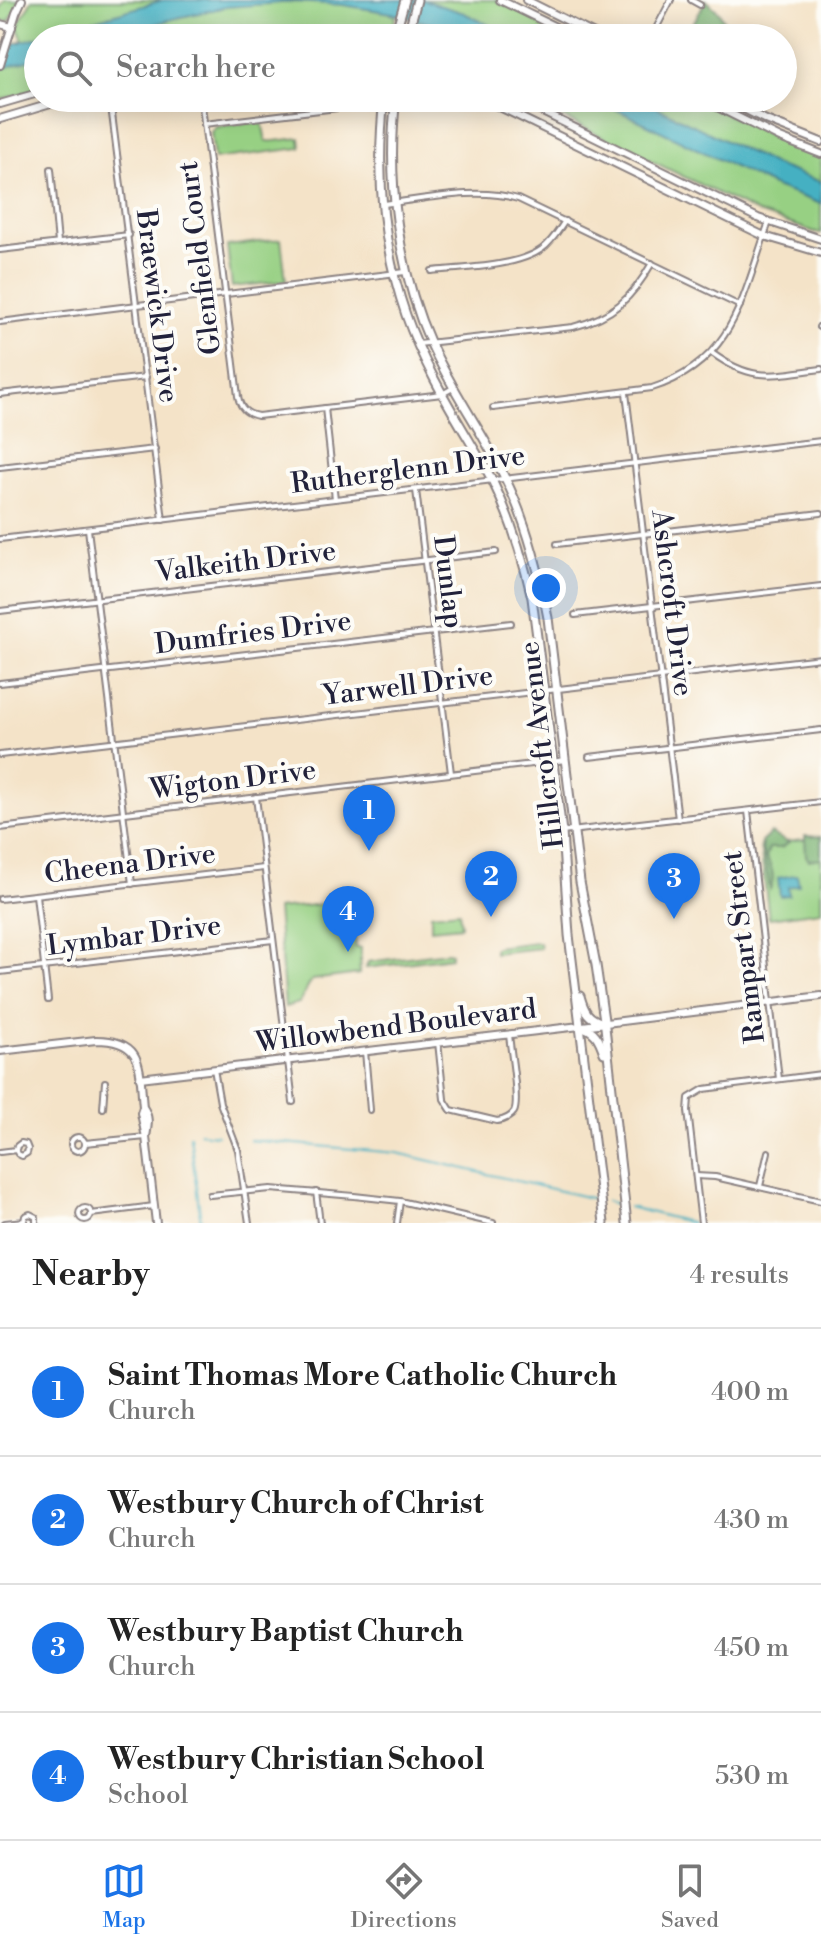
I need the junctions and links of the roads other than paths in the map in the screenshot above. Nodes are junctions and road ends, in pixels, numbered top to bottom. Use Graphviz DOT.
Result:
graph roads {
  1 [pos="22,0"];
  2 [pos="405,0"];
  3 [pos="417,0"];
  4 [pos="500,0"];
  5 [pos="526,0"];
  6 [pos="671,0"];
  7 [pos="691,0"];
  8 [pos="537,5"];
  9 [pos="700,5"];
  10 [pos="532,15"];
  11 [pos="0,24"];
  12 [pos="398,24"];
  13 [pos="411,24"];
  14 [pos="550,24"];
  15 [pos="574,24"];
  16 [pos="658,24"];
  17 [pos="10,31"];
  18 [pos="0,65"];
  19 [pos="24,96"];
  20 [pos="2,102"];
  21 [pos="24,112"];
  22 [pos="112,112"];
  23 [pos="203,112"];
  24 [pos="304,112"];
  25 [pos="383,112"];
  26 [pos="395,112"];
  27 [pos="510,112"];
  28 [pos="528,112"];
  29 [pos="541,112"];
  30 [pos="727,112"];
  31 [pos="750,112"];
  32 [pos="0,119"];
  33 [pos="524,119"];
  34 [pos="745,121"];
  35 [pos="204,124"];
  36 [pos="380,135"];
  37 [pos="821,142"];
  38 [pos="821,154"];
  39 [pos="648,164"];
  40 [pos="51,169"];
  41 [pos="393,171"];
  42 [pos="642,177"];
  43 [pos="395,203"];
  44 [pos="382,205"];
  45 [pos="565,221"];
  46 [pos="769,222"];
  47 [pos="129,235"];
  48 [pos="764,236"];
  49 [pos="821,239"];
  50 [pos="58,244"];
  51 [pos="0,250"];
  52 [pos="821,253"];
  53 [pos="652,263"];
  54 [pos="432,271"];
  55 [pos="408,272"];
  56 [pos="393,275"];
  57 [pos="225,295"];
  58 [pos="137,306"];
  59 [pos="740,306"];
  60 [pos="0,322"];
  61 [pos="431,343"];
  62 [pos="418,344"];
  63 [pos="712,353"];
  64 [pos="821,369"];
  65 [pos="146,377"];
  66 [pos="453,388"];
  67 [pos="626,393"];
  68 [pos="0,394"];
  69 [pos="442,394"];
  70 [pos="325,408"];
  71 [pos="493,408"];
  72 [pos="821,441"];
  73 [pos="155,449"];
  74 [pos="634,463"];
  75 [pos="0,467"];
  76 [pos="506,479"];
  77 [pos="492,480"];
  78 [pos="416,490"];
  79 [pos="335,499"];
  80 [pos="821,513"];
  81 [pos="163,520"];
  82 [pos="88,529"];
  83 [pos="643,534"];
  84 [pos="0,539"];
  85 [pos="557,544"];
  86 [pos="496,552"];
  87 [pos="425,560"];
  88 [pos="821,586"];
  89 [pos="97,599"];
  90 [pos="652,606"];
  91 [pos="0,611"];
  92 [pos="575,615"];
  93 [pos="511,623"];
  94 [pos="434,633"];
  95 [pos="821,658"];
  96 [pos="106,670"];
  97 [pos="661,677"];
  98 [pos="0,683"];
  99 [pos="557,689"];
  100 [pos="544,691"];
  101 [pos="442,703"];
  102 [pos="821,730"];
  103 [pos="115,741"];
  104 [pos="669,748"];
  105 [pos="0,755"];
  106 [pos="589,757"];
  107 [pos="566,760"];
  108 [pos="552,762"];
  109 [pos="452,774"];
  110 [pos="256,797"];
  111 [pos="821,802"];
  112 [pos="748,811"];
  113 [pos="123,813"];
  114 [pos="678,819"];
  115 [pos="0,828"];
  116 [pos="574,831"];
  117 [pos="562,832"];
  118 [pos="264,868"];
  119 [pos="132,884"];
  120 [pos="36,895"];
  121 [pos="0,899"];
  122 [pos="273,940"];
  123 [pos="44,967"];
  124 [pos="0,972"];
  125 [pos="574,978"];
  126 [pos="821,996"];
  127 [pos="48,1000"];
  128 [pos="770,1002"];
  129 [pos="604,1023"];
  130 [pos="580,1026"];
  131 [pos="509,1034"];
  132 [pos="438,1042"];
  133 [pos="0,1051"];
  134 [pos="365,1051"];
  135 [pos="288,1060"];
  136 [pos="214,1069"];
  137 [pos="610,1074"];
  138 [pos="821,1074"];
  139 [pos="140,1078"];
  140 [pos="779,1079"];
  141 [pos="105,1082"];
  142 [pos="293,1102"];
  143 [pos="103,1108"];
  144 [pos="370,1110"];
  145 [pos="146,1137"];
  146 [pos="85,1143"];
  147 [pos="16,1150"];
  148 [pos="0,1152"];
  149 [pos="768,1152"];
  150 [pos="696,1176"];
  151 [pos="760,1186"];
  152 [pos="245,1190"];
  153 [pos="316,1192"];
  154 [pos="210,1195"];
  155 [pos="400,1201"];
  156 [pos="821,1201"];
  157 [pos="154,1206"];
  158 [pos="91,1214"];
  159 [pos="465,1216"];
  160 [pos="626,1221"];
  161 [pos="24,1222"];
  162 [pos="5,1223"];
  163 [pos="36,1223"];
  164 [pos="156,1223"];
  165 [pos="249,1223"];
  166 [pos="320,1223"];
  167 [pos="397,1223"];
  168 [pos="464,1223"];
  169 [pos="493,1223"];
  170 [pos="604,1223"];
  171 [pos="701,1223"];
  1 -- 17 [label="main road"];
  2 -- 12 [label="main road"];
  3 -- 13 [label="main road"];
  4 -- 10 [label="main road"];
  5 -- 8 [label="main road"];
  6 -- 16 [label="street"];
  7 -- 9 [label="street"];
  8 -- 10 [label="main road"];
  8 -- 15 [label="main road"];
  10 -- 14 [label="main road"];
  11 -- 17 [label="main road"];
  17 -- 18 [label="main road"];
  19 -- 20 [label="main road"];
  21 -- 32 [label="main road"];
  22 -- 47 [label="street, Braewick Drive"];
  23 -- 35 [label="street, Glenfield Court"];
  24 -- 35 [label="street"];
  25 -- 36 [label="main road, Hillcroft Avenue"];
  26 -- 41 [label="main road, Hillcroft Avenue"];
  27 -- 33 [label="main road"];
  28 -- 33 [label="main road"];
  29 -- 39 [label="main road"];
  30 -- 34 [label="main road"];
  31 -- 34 [label="main road"];
  31 -- 37 [label="main road"];
  33 -- 42 [label="main road"];
  34 -- 38 [label="main road"];
  35 -- 57 [label="street, Glenfield Court"];
  36 -- 41 [label="main road"];
  36 -- 44 [label="main road, Hillcroft Avenue"];
  39 -- 42 [label="main road"];
  39 -- 46 [label="main road"];
  40 -- 50 [label="street"];
  41 -- 43 [label="main road, Hillcroft Avenue"];
  42 -- 48 [label="main road"];
  43 -- 44 [label="street"];
  43 -- 45 [label="street"];
  43 -- 55 [label="main road, Hillcroft Avenue"];
  44 -- 56 [label="main road, Hillcroft Avenue"];
  45 -- 53 [label="street"];
  45 -- 54 [label="street"];
  46 -- 48 [label="street"];
  46 -- 49 [label="main road"];
  47 -- 50 [label="street"];
  47 -- 58 [label="street, Braewick Drive"];
  48 -- 52 [label="main road"];
  48 -- 59 [label="street"];
  50 -- 51 [label="street"];
  53 -- 59 [label="street"];
  53 -- 61 [label="street"];
  55 -- 56 [label="street"];
  55 -- 61 [label="main road, Hillcroft Avenue"];
  56 -- 57 [label="street"];
  56 -- 62 [label="main road, Hillcroft Avenue"];
  57 -- 58 [label="street"];
  57 -- 70 [label="street, Glenfield Court"];
  58 -- 60 [label="street"];
  58 -- 65 [label="street, Braewick Drive"];
  59 -- 63 [label="street"];
  61 -- 62 [label="street"];
  61 -- 66 [label="main road, Hillcroft Avenue"];
  62 -- 69 [label="main road, Hillcroft Avenue"];
  63 -- 64 [label="street"];
  63 -- 67 [label="street"];
  65 -- 68 [label="street"];
  65 -- 73 [label="street, Braewick Drive"];
  66 -- 69 [label="street"];
  66 -- 76 [label="main road, Hillcroft Avenue"];
  67 -- 71 [label="street"];
  67 -- 74 [label="street, Ashcroft Drive"];
  69 -- 70 [label="street"];
  69 -- 77 [label="main road, Hillcroft Avenue"];
  70 -- 79 [label="street"];
  72 -- 74 [label="street, Rutherglenn Drive"];
  73 -- 75 [label="street"];
  73 -- 81 [label="street, Braewick Drive"];
  74 -- 76 [label="street, Rutherglenn Drive"];
  74 -- 83 [label="street, Ashcroft Drive"];
  76 -- 77 [label="street, Rutherglenn Drive"];
  76 -- 99 [label="main road, Hillcroft Avenue"];
  77 -- 78 [label="street, Rutherglenn Drive"];
  77 -- 100 [label="main road, Hillcroft Avenue"];
  78 -- 79 [label="street, Rutherglenn Drive"];
  78 -- 87 [label="street, Dunlap"];
  79 -- 81 [label="street, Rutherglenn Drive"];
  80 -- 83 [label="street"];
  81 -- 82 [label="street, Rutherglenn Drive"];
  82 -- 84 [label="street, Rutherglenn Drive"];
  82 -- 89 [label="street"];
  83 -- 85 [label="street"];
  83 -- 90 [label="street, Ashcroft Drive"];
  86 -- 87 [label="street, Valkeith Drive"];
  87 -- 89 [label="street, Valkeith Drive"];
  87 -- 94 [label="street, Dunlap"];
  88 -- 90 [label="street"];
  89 -- 91 [label="street, Valkeith Drive"];
  89 -- 96 [label="street"];
  90 -- 92 [label="street"];
  90 -- 97 [label="street, Ashcroft Drive"];
  93 -- 94 [label="street, Dumfries Drive"];
  94 -- 96 [label="street, Dumfries Drive"];
  94 -- 101 [label="street, Dunlap"];
  95 -- 97 [label="street, Yarwell Drive"];
  96 -- 98 [label="street, Dumfries Drive"];
  96 -- 103 [label="street"];
  97 -- 99 [label="street, Yarwell Drive"];
  97 -- 104 [label="street, Ashcroft Drive"];
  99 -- 100 [label="street, Yarwell Drive"];
  99 -- 107 [label="main road, Hillcroft Avenue"];
  100 -- 101 [label="street, Yarwell Drive"];
  100 -- 108 [label="main road, Hillcroft Avenue"];
  101 -- 103 [label="street, Yarwell Drive"];
  101 -- 109 [label="street, Dunlap"];
  102 -- 104 [label="street"];
  103 -- 105 [label="street, Yarwell Drive"];
  103 -- 113 [label="street"];
  104 -- 106 [label="street"];
  104 -- 114 [label="street, Ashcroft Drive"];
  107 -- 108 [label="street, Wigton Drive"];
  107 -- 116 [label="main road, Hillcroft Avenue"];
  108 -- 109 [label="street, Wigton Drive"];
  108 -- 117 [label="main road, Hillcroft Avenue"];
  109 -- 110 [label="street, Wigton Drive"];
  110 -- 113 [label="street, Wigton Drive"];
  110 -- 118 [label="street"];
  111 -- 112 [label="street"];
  112 -- 114 [label="street"];
  112 -- 128 [label="street, Rampart Street"];
  113 -- 115 [label="street, Wigton Drive"];
  113 -- 119 [label="street"];
  114 -- 116 [label="street"];
  116 -- 117 [label="street"];
  116 -- 129 [label="main road, Hillcroft Avenue"];
  117 -- 125 [label="main road, Hillcroft Avenue"];
  118 -- 119 [label="street, Cheena Drive"];
  118 -- 122 [label="street"];
  119 -- 120 [label="street, Cheena Drive"];
  120 -- 121 [label="street, Cheena Drive"];
  120 -- 123 [label="street"];
  122 -- 123 [label="street, Lymbar Drive"];
  122 -- 135 [label="street"];
  123 -- 124 [label="street, Lymbar Drive"];
  123 -- 127 [label="street"];
  125 -- 129 [label="main road"];
  125 -- 130 [label="main road, Hillcroft Avenue"];
  126 -- 128 [label="main road, Willowbend Boulevard"];
  128 -- 129 [label="main road, Willowbend Boulevard"];
  128 -- 140 [label="street, Rampart Street"];
  129 -- 130 [label="main road, Willowbend Boulevard"];
  129 -- 137 [label="main road, Hillcroft Avenue"];
  130 -- 131 [label="main road, Willowbend Boulevard"];
  130 -- 137 [label="main road"];
  130 -- 170 [label="main road, Hillcroft Avenue"];
  131 -- 132 [label="main road, Willowbend Boulevard"];
  131 -- 132 [label="street"];
  132 -- 134 [label="main road, Willowbend Boulevard"];
  133 -- 139 [label="main road"];
  134 -- 135 [label="main road, Willowbend Boulevard"];
  134 -- 144 [label="street"];
  135 -- 136 [label="main road, Willowbend Boulevard"];
  135 -- 142 [label="street"];
  136 -- 139 [label="main road, Willowbend Boulevard"];
  136 -- 152 [label="street"];
  137 -- 160 [label="main road, Hillcroft Avenue"];
  138 -- 140 [label="street"];
  139 -- 145 [label="main road"];
  140 -- 150 [label="street"];
  141 -- 143 [label="street"];
  145 -- 146 [label="street"];
  145 -- 157 [label="main road"];
  147 -- 148 [label="street"];
  149 -- 151 [label="street"];
  150 -- 151 [label="street"];
  150 -- 171 [label="street"];
  151 -- 156 [label="street"];
  152 -- 153 [label="street"];
  152 -- 154 [label="street"];
  152 -- 165 [label="street"];
  153 -- 155 [label="street"];
  153 -- 166 [label="street"];
  155 -- 159 [label="street"];
  155 -- 167 [label="street"];
  157 -- 158 [label="street"];
  157 -- 164 [label="main road"];
  159 -- 168 [label="street"];
  159 -- 169 [label="street"];
  161 -- 162 [label="street"];
  161 -- 163 [label="street"];
}
